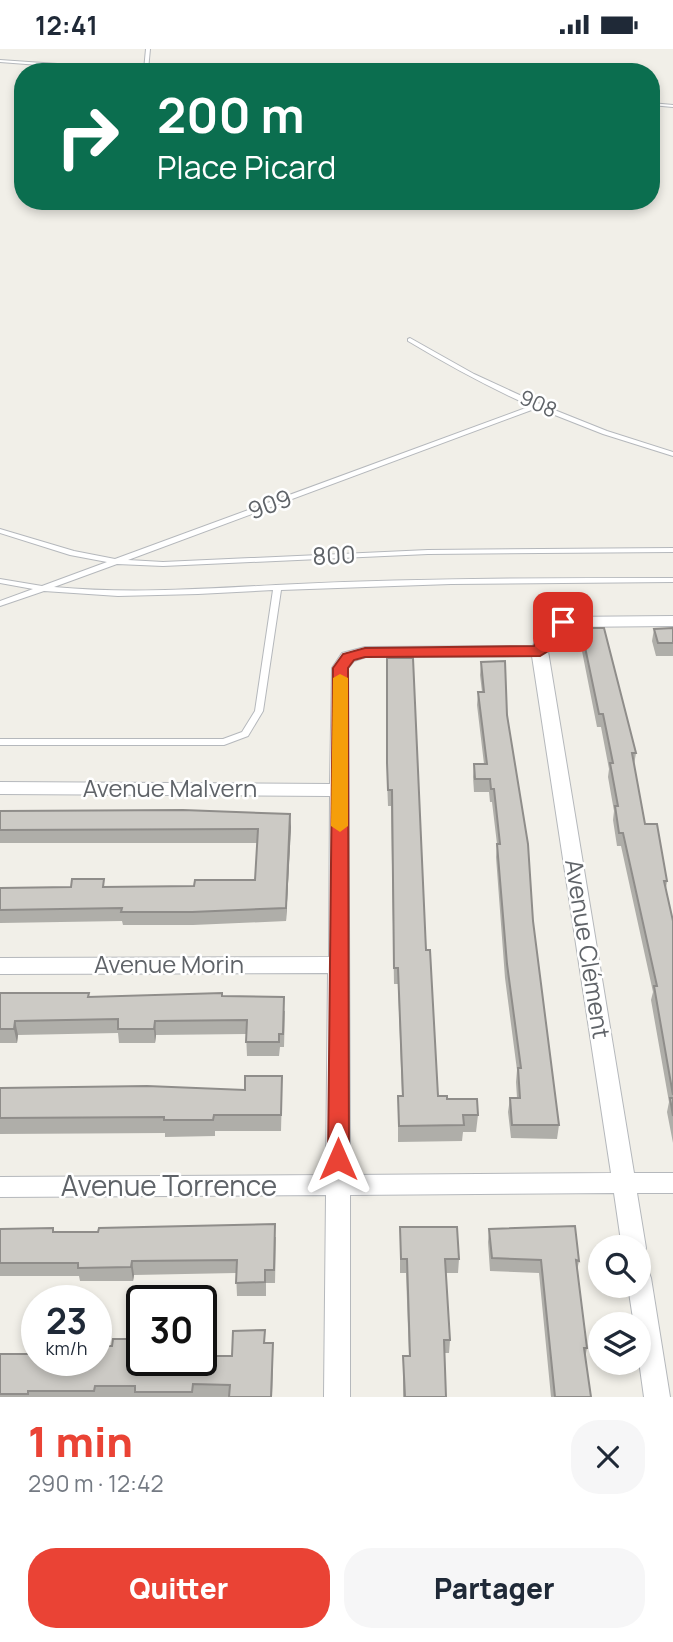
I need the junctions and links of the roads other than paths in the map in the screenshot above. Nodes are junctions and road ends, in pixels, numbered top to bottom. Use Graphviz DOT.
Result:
graph roads {
  1 [pos="0,61"];
  2 [pos="29,63"];
  3 [pos="410,340"];
  4 [pos="539,405"];
  5 [pos="673,454"];
  6 [pos="0,531"];
  7 [pos="673,549"];
  8 [pos="113,561"];
  9 [pos="673,580"];
  10 [pos="0,581"];
  11 [pos="277,587"];
  12 [pos="42,588"];
  13 [pos="0,604"];
  14 [pos="673,621"];
  15 [pos="540,651"];
  16 [pos="0,742"];
  17 [pos="0,788"];
  18 [pos="340,790"];
  19 [pos="0,965"];
  20 [pos="338,965"];
  21 [pos="624,1183"];
  22 [pos="673,1184"];
  23 [pos="339,1186"];
  24 [pos="0,1187"];
  25 [pos="632,1235"];
  26 [pos="642,1298"];
  27 [pos="337,1397"];
  28 [pos="657,1397"];
  1 -- 2 [label="lane"];
  3 -- 4 [label="lane, 908"];
  4 -- 5 [label="lane, 908"];
  4 -- 8 [label="lane, 909"];
  6 -- 8 [label="lane, 800"];
  7 -- 8 [label="lane, 800"];
  8 -- 12 [label="lane, 909"];
  9 -- 11 [label="lane"];
  10 -- 12 [label="lane"];
  11 -- 12 [label="lane"];
  11 -- 16 [label="lane"];
  12 -- 13 [label="lane, 909"];
  14 -- 15 [label="street"];
  15 -- 18 [label="street"];
  15 -- 21 [label="street, Avenue Clément"];
  17 -- 18 [label="street, Avenue Malvern"];
  18 -- 20 [label="street"];
  19 -- 20 [label="street, Avenue Morin"];
  20 -- 23 [label="street"];
  21 -- 22 [label="street, Avenue Torrence"];
  21 -- 23 [label="street, Avenue Torrence"];
  21 -- 25 [label="street, Avenue Clément"];
  23 -- 24 [label="street, Avenue Torrence"];
  23 -- 27 [label="street"];
  26 -- 28 [label="street"];
}
